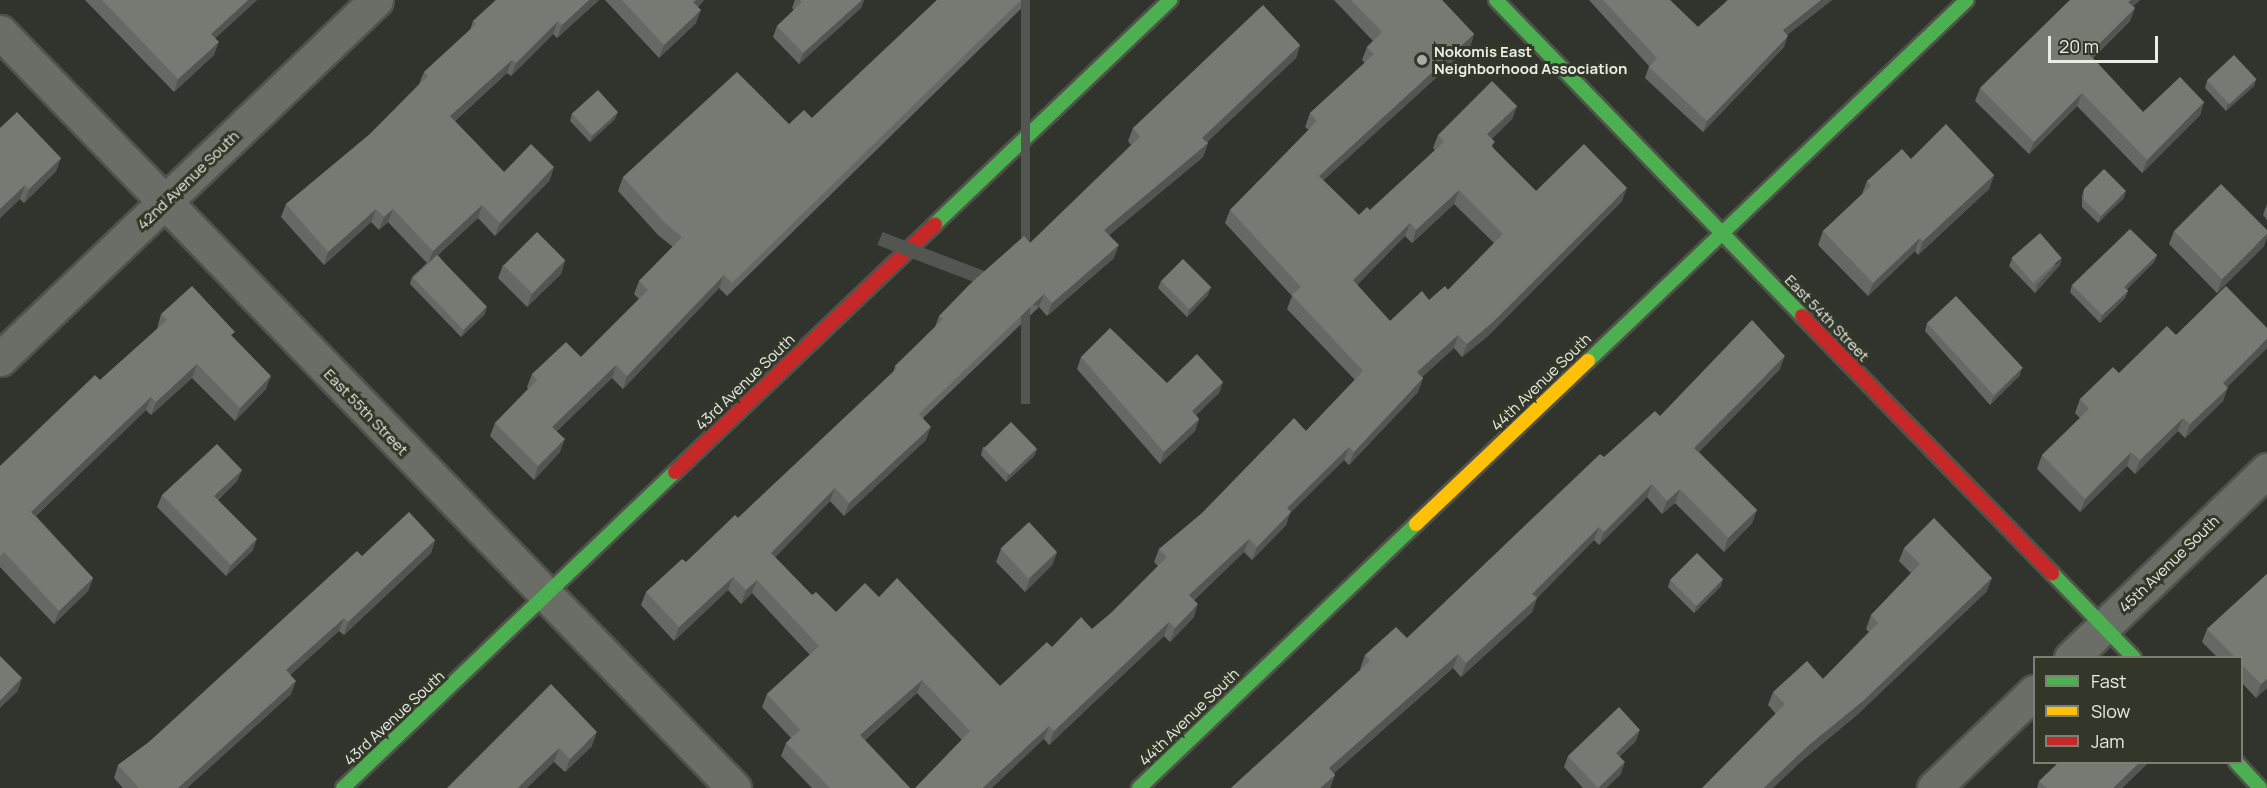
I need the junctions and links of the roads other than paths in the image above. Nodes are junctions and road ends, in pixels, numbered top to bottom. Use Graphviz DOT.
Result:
graph roads {
  1 [pos="376,0"];
  2 [pos="1170,0"];
  3 [pos="1496,0"];
  4 [pos="1967,0"];
  5 [pos="0,32"];
  6 [pos="164,204"];
  7 [pos="1721,233"];
  8 [pos="0,359"];
  9 [pos="2267,470"];
  10 [pos="545,596"];
  11 [pos="2104,626"];
  12 [pos="2072,656"];
  13 [pos="2133,656"];
  14 [pos="2033,694"];
  15 [pos="2238,764"];
  16 [pos="344,788"];
  17 [pos="735,788"];
  18 [pos="1139,788"];
  19 [pos="1934,788"];
  20 [pos="2260,788"];
  1 -- 6 [label="street, 42nd Avenue South"];
  2 -- 10 [label="street, 43rd Avenue South"];
  3 -- 7 [label="street, East 54th Street"];
  4 -- 7 [label="street, 44th Avenue South"];
  5 -- 6 [label="street, East 55th Street"];
  6 -- 8 [label="street, 42nd Avenue South"];
  6 -- 10 [label="street, East 55th Street"];
  7 -- 11 [label="street, East 54th Street"];
  7 -- 18 [label="street, 44th Avenue South"];
  9 -- 11 [label="street, 45th Avenue South"];
  10 -- 16 [label="street, 43rd Avenue South"];
  10 -- 17 [label="street, East 55th Street"];
  11 -- 12 [label="street, 45th Avenue South"];
  11 -- 13 [label="street, East 54th Street"];
  14 -- 19 [label="street"];
  15 -- 20 [label="street"];
}
